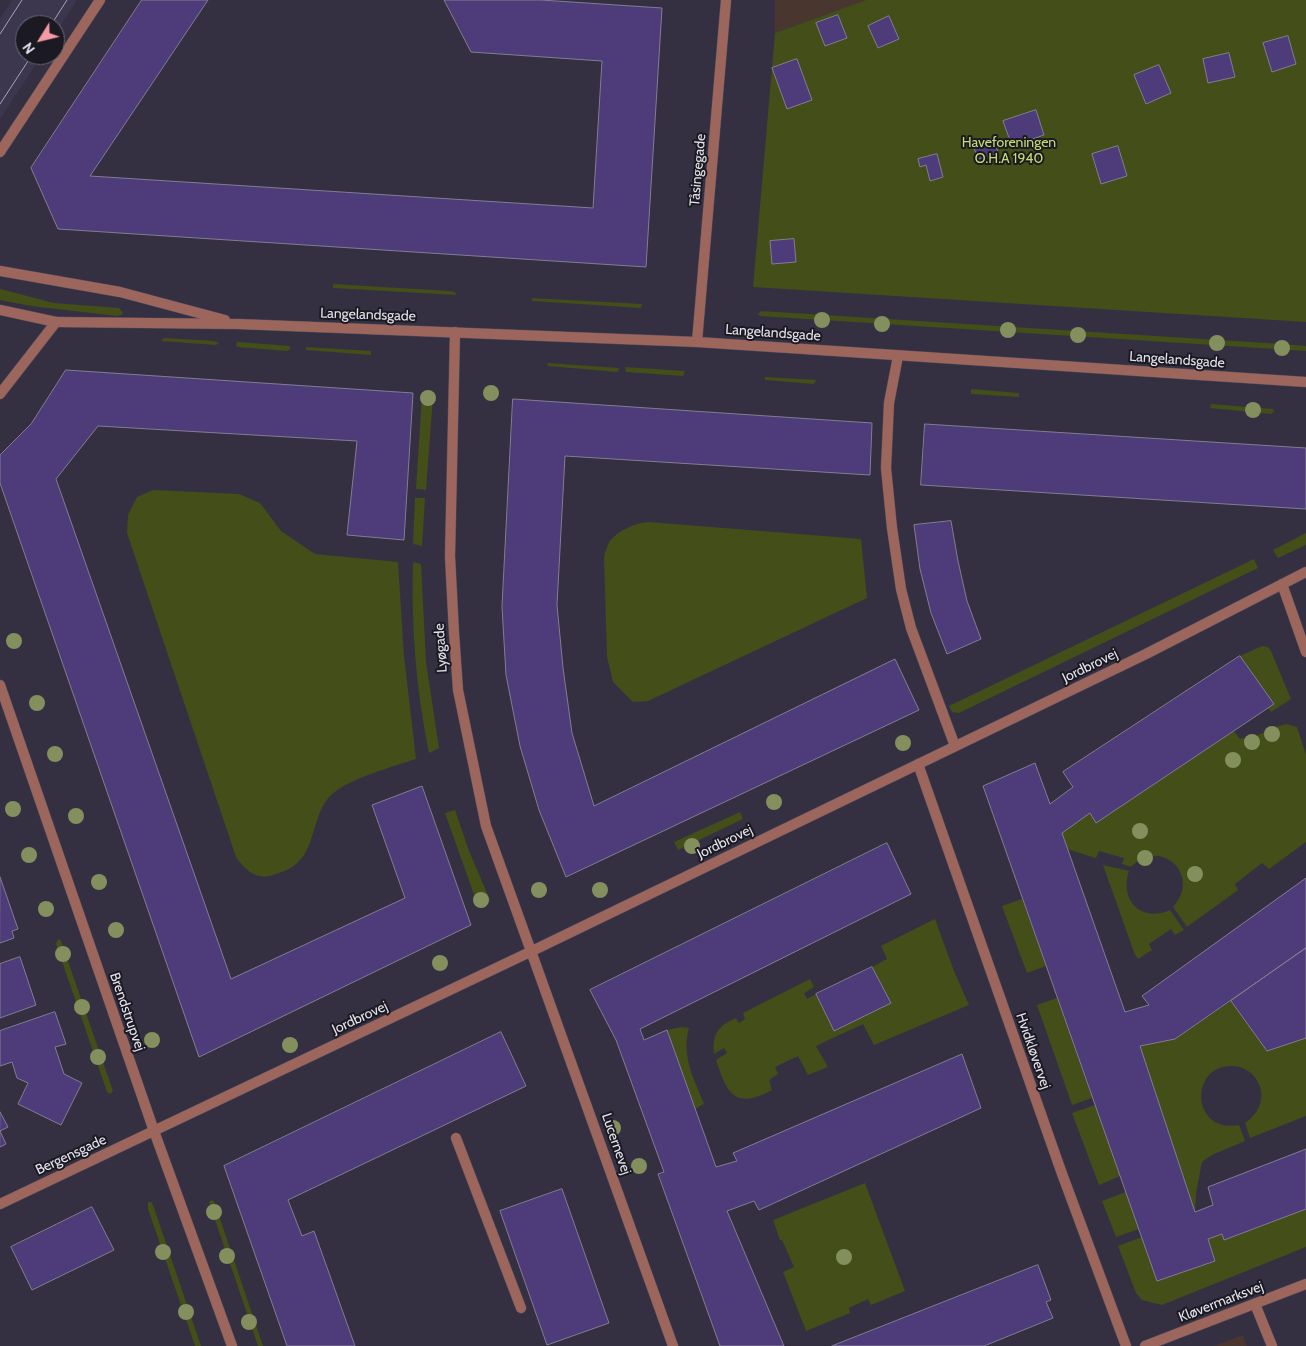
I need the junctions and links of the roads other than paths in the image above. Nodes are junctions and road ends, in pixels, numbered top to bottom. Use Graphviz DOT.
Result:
graph roads {
  1 [pos="100,0"];
  2 [pos="726,0"];
  3 [pos="0,152"];
  4 [pos="0,271"];
  5 [pos="0,310"];
  6 [pos="56,322"];
  7 [pos="238,324"];
  8 [pos="455,332"];
  9 [pos="697,342"];
  10 [pos="898,356"];
  11 [pos="1306,382"];
  12 [pos="0,394"];
  13 [pos="1306,572"];
  14 [pos="1282,584"];
  15 [pos="1306,652"];
  16 [pos="0,685"];
  17 [pos="955,746"];
  18 [pos="918,764"];
  19 [pos="532,951"];
  20 [pos="154,1131"];
  21 [pos="456,1138"];
  22 [pos="0,1204"];
  23 [pos="1306,1284"];
  24 [pos="1255,1304"];
  25 [pos="521,1308"];
  26 [pos="232,1346"];
  27 [pos="673,1346"];
  28 [pos="1126,1346"];
  29 [pos="1145,1346"];
  30 [pos="1272,1346"];
  1 -- 3 [label="street"];
  2 -- 9 [label="street, Tåsingegade"];
  4 -- 7 [label="street, Langelandsgade"];
  5 -- 6 [label="street, Langelandsgade"];
  6 -- 7 [label="street, Langelandsgade"];
  6 -- 12 [label="street"];
  7 -- 8 [label="street, Langelandsgade"];
  8 -- 9 [label="street, Langelandsgade"];
  8 -- 19 [label="street, Lyøgade"];
  9 -- 10 [label="street, Langelandsgade"];
  10 -- 11 [label="street, Langelandsgade"];
  10 -- 17 [label="street"];
  13 -- 14 [label="street, Jordbrovej"];
  14 -- 15 [label="street"];
  14 -- 17 [label="street, Jordbrovej"];
  16 -- 20 [label="street, Brendstrupvej"];
  17 -- 18 [label="street, Jordbrovej"];
  18 -- 19 [label="street, Jordbrovej"];
  18 -- 28 [label="street, Hvidkløvervej"];
  19 -- 20 [label="street, Jordbrovej"];
  19 -- 27 [label="street, Lucernevej"];
  20 -- 22 [label="street, Bergensgade"];
  20 -- 26 [label="street, Brendstrupvej"];
  21 -- 25 [label="street"];
  23 -- 24 [label="street, Kløvermarksvej"];
  24 -- 29 [label="street, Kløvermarksvej"];
  24 -- 30 [label="street"];
}
